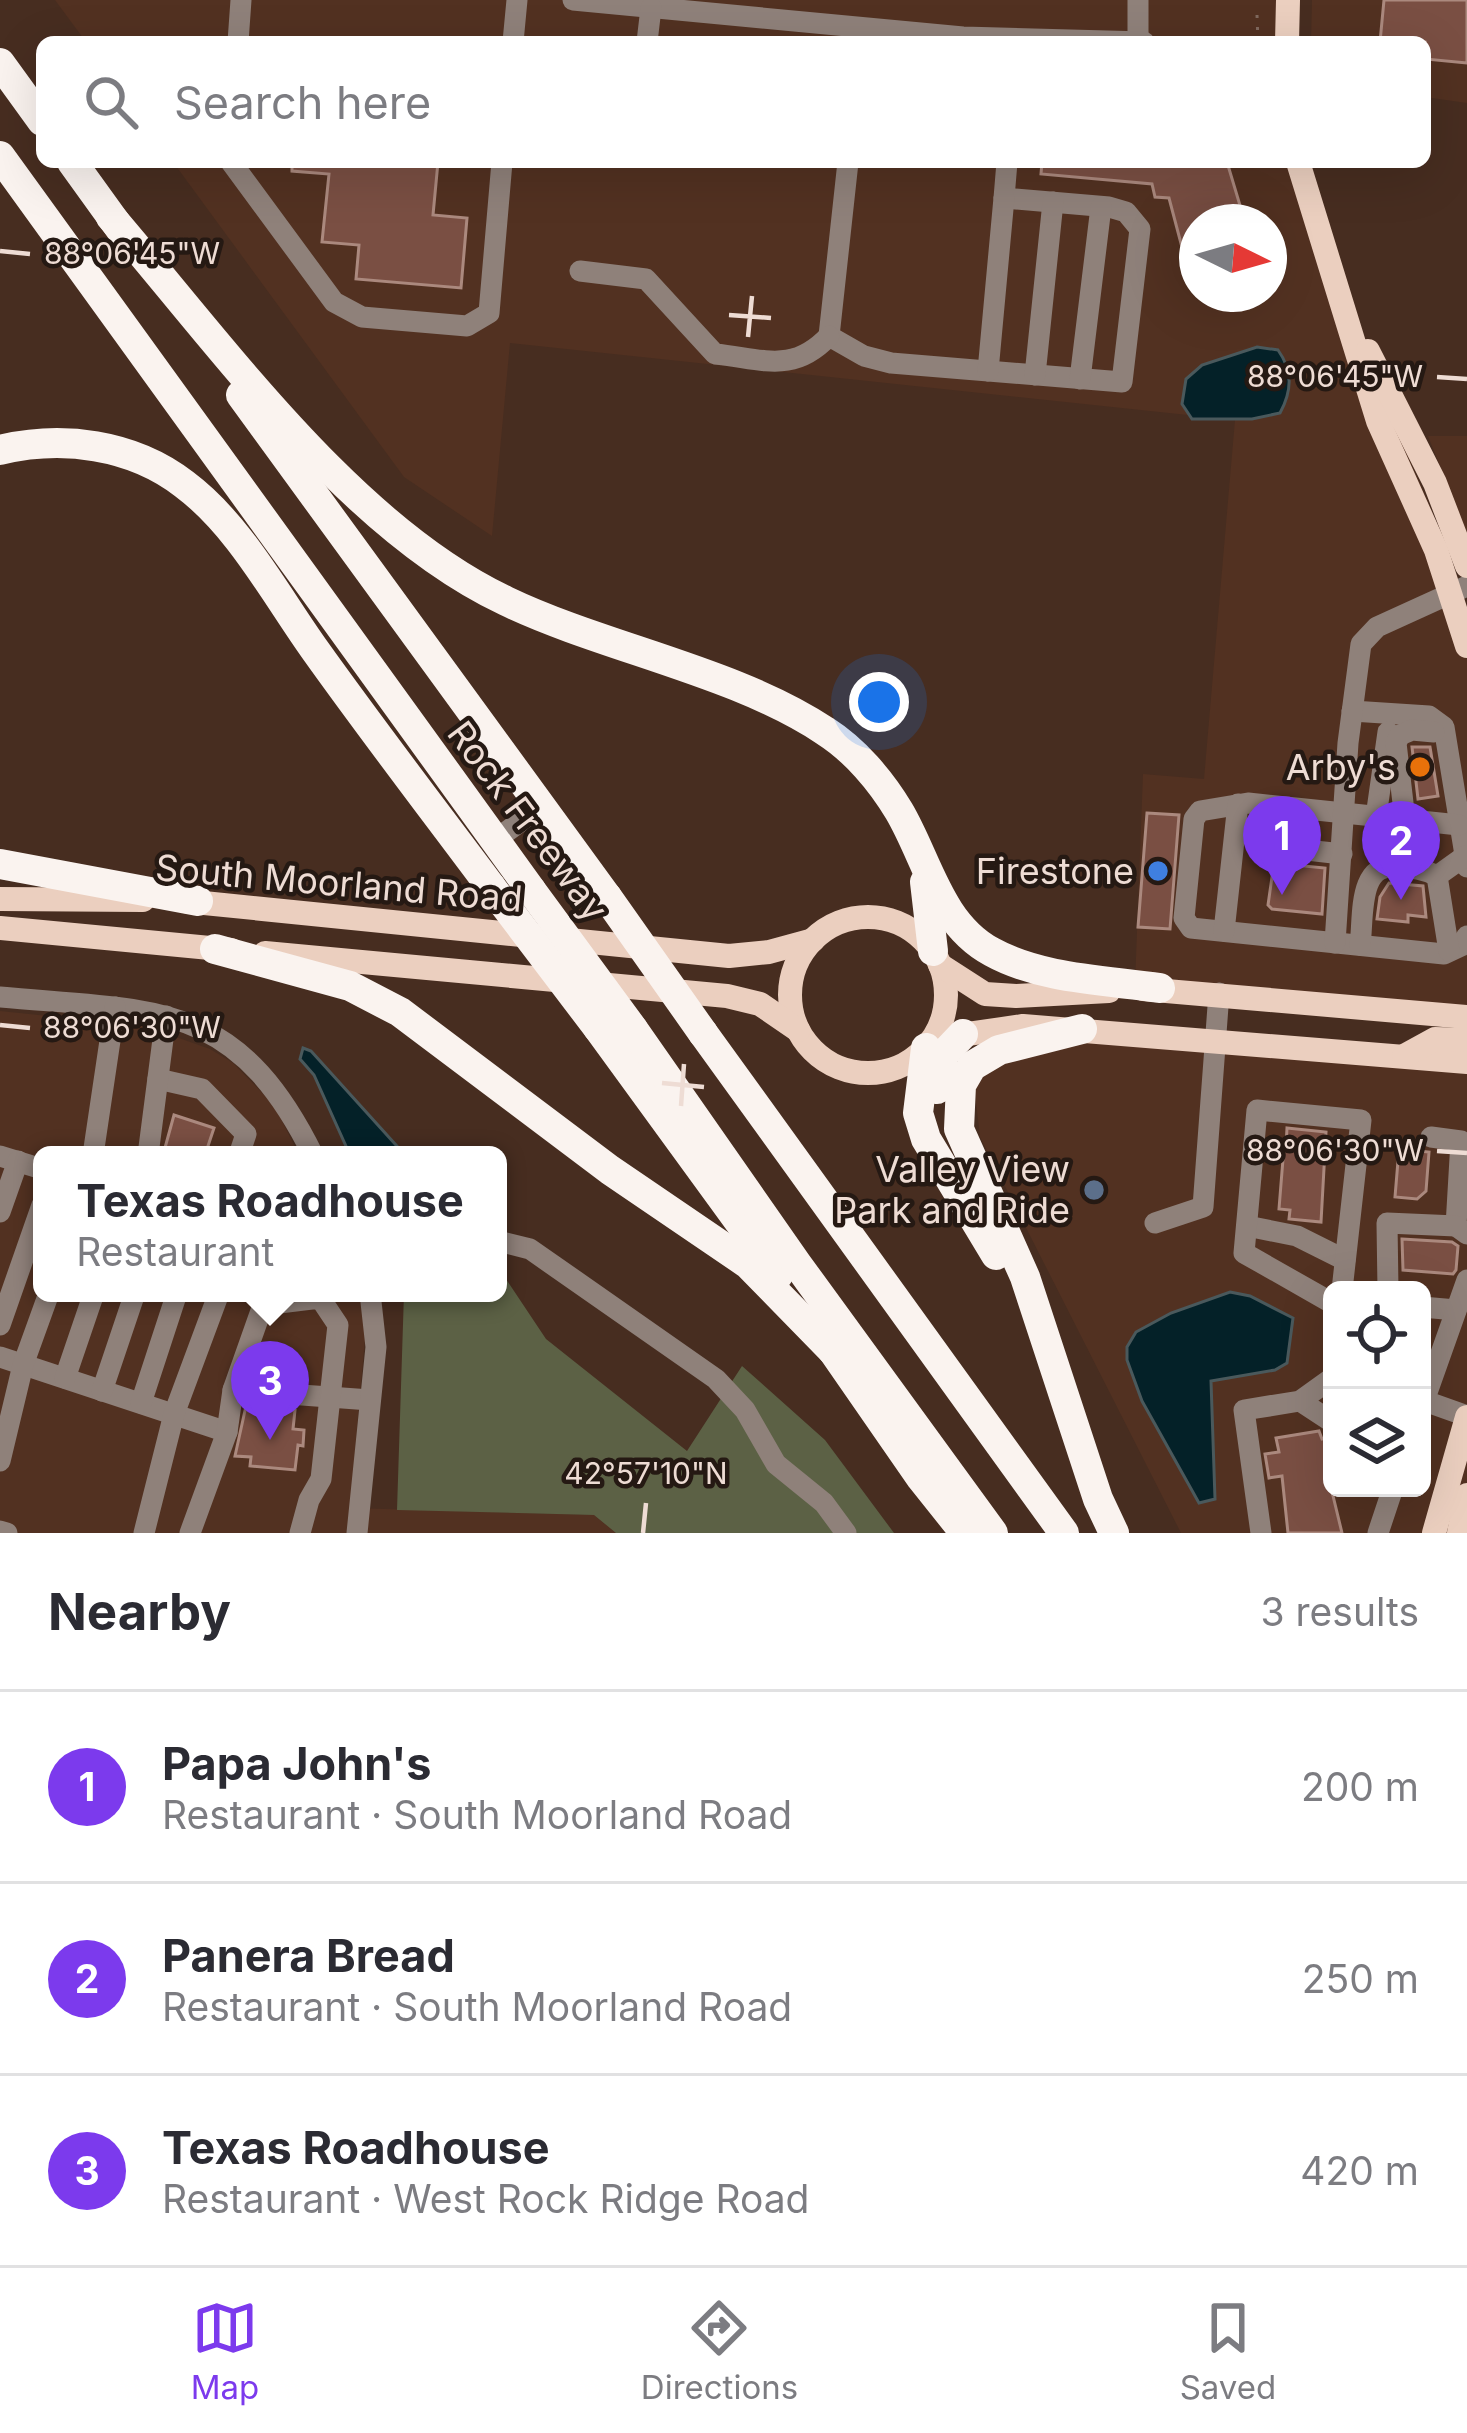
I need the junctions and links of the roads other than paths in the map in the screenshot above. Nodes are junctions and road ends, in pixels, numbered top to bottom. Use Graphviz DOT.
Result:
graph roads {
  1 [pos="242,0"];
  2 [pos="517,0"];
  3 [pos="573,0"];
  4 [pos="840,0"];
  5 [pos="1138,0"];
  6 [pos="1288,0"];
  7 [pos="596,1"];
  8 [pos="651,8"];
  9 [pos="838,26"];
  10 [pos="861,35"];
  11 [pos="239,36"];
  12 [pos="514,36"];
  13 [pos="648,36"];
  14 [pos="1141,36"];
  15 [pos="1287,36"];
  16 [pos="0,63"];
  17 [pos="36,113"];
  18 [pos="0,156"];
  19 [pos="76,168"];
  20 [pos="235,168"];
  21 [pos="501,168"];
  22 [pos="847,168"];
  23 [pos="1006,168"];
  24 [pos="1299,168"];
  25 [pos="1004,197"];
  26 [pos="1053,202"];
  27 [pos="1101,207"];
  28 [pos="111,217"];
  29 [pos="580,271"];
  30 [pos="1349,318"];
  31 [pos="830,336"];
  32 [pos="988,371"];
  33 [pos="1035,375"];
  34 [pos="1080,379"];
  35 [pos="0,450"];
  36 [pos="1467,566"];
  37 [pos="1459,590"];
  38 [pos="1467,646"];
  39 [pos="1352,711"];
  40 [pos="1391,714"];
  41 [pos="1238,804"];
  42 [pos="539,807"];
  43 [pos="1345,813"];
  44 [pos="1376,817"];
  45 [pos="1406,820"];
  46 [pos="1458,822"];
  47 [pos="494,841"];
  48 [pos="1270,846"];
  49 [pos="917,847"];
  50 [pos="1342,854"];
  51 [pos="1466,862"];
  52 [pos="0,864"];
  53 [pos="1437,876"];
  54 [pos="0,899"];
  55 [pos="198,901"];
  56 [pos="0,928"];
  57 [pos="1224,931"];
  58 [pos="1467,936"];
  59 [pos="813,940"];
  60 [pos="1335,943"];
  61 [pos="1360,945"];
  62 [pos="215,949"];
  63 [pos="1449,951"];
  64 [pos="937,958"];
  65 [pos="1160,988"];
  66 [pos="1219,993"];
  67 [pos="0,997"];
  68 [pos="115,1007"];
  69 [pos="166,1016"];
  70 [pos="1466,1022"];
  71 [pos="798,1030"];
  72 [pos="1082,1030"];
  73 [pos="940,1041"];
  74 [pos="1216,1041"];
  75 [pos="1402,1057"];
  76 [pos="1467,1062"];
  77 [pos="158,1079"];
  78 [pos="1431,1138"];
  79 [pos="94,1146"];
  80 [pos="149,1146"];
  81 [pos="242,1146"];
  82 [pos="309,1146"];
  83 [pos="9,1159"];
  84 [pos="0,1212"];
  85 [pos="1155,1223"];
  86 [pos="1247,1226"];
  87 [pos="1461,1230"];
  88 [pos="33,1231"];
  89 [pos="507,1243"];
  90 [pos="1346,1260"];
  91 [pos="1467,1280"];
  92 [pos="1343,1281"];
  93 [pos="1388,1281"];
  94 [pos="1323,1298"];
  95 [pos="46,1302"];
  96 [pos="91,1302"];
  97 [pos="132,1302"];
  98 [pos="174,1302"];
  99 [pos="215,1302"];
  100 [pos="287,1302"];
  101 [pos="323,1302"];
  102 [pos="371,1302"];
  103 [pos="1431,1308"];
  104 [pos="1456,1310"];
  105 [pos="1037,1322"];
  106 [pos="0,1325"];
  107 [pos="833,1351"];
  108 [pos="0,1358"];
  109 [pos="23,1365"];
  110 [pos="64,1378"];
  111 [pos="1323,1384"];
  112 [pos="1427,1389"];
  113 [pos="102,1390"];
  114 [pos="232,1390"];
  115 [pos="331,1397"];
  116 [pos="370,1400"];
  117 [pos="1300,1401"];
  118 [pos="141,1403"];
  119 [pos="1431,1403"];
  120 [pos="174,1414"];
  121 [pos="1323,1416"];
  122 [pos="1467,1417"];
  123 [pos="227,1432"];
  124 [pos="0,1461"];
  125 [pos="1467,1495"];
  126 [pos="1390,1497"];
  127 [pos="1464,1531"];
  128 [pos="144,1533"];
  129 [pos="190,1533"];
  130 [pos="300,1533"];
  131 [pos="357,1533"];
  132 [pos="847,1533"];
  133 [pos="965,1533"];
  134 [pos="993,1533"];
  135 [pos="1064,1533"];
  136 [pos="1114,1533"];
  137 [pos="1261,1533"];
  138 [pos="1378,1533"];
  139 [pos="1434,1533"];
  1 -- 11 [label="street"];
  2 -- 12 [label="street"];
  3 -- 7 [label="street"];
  4 -- 9 [label="street"];
  5 -- 14 [label="street"];
  6 -- 15 [label="main road"];
  7 -- 8 [label="street"];
  8 -- 9 [label="street"];
  8 -- 13 [label="street"];
  9 -- 10 [label="street"];
  16 -- 17 [label="highway"];
  18 -- 47 [label="highway, Rock Freeway"];
  19 -- 28 [label="highway, Rock Freeway"];
  20 -- 21 [label="street"];
  22 -- 31 [label="street"];
  23 -- 25 [label="street"];
  24 -- 30 [label="main road"];
  25 -- 26 [label="street"];
  25 -- 32 [label="street"];
  26 -- 27 [label="street"];
  26 -- 33 [label="street"];
  27 -- 34 [label="street"];
  27 -- 34 [label="street"];
  28 -- 42 [label="highway, Rock Freeway"];
  28 -- 49 [label="highway"];
  29 -- 31 [label="street"];
  30 -- 36 [label="main road"];
  30 -- 37 [label="main road"];
  31 -- 32 [label="street"];
  32 -- 33 [label="street"];
  33 -- 34 [label="street"];
  35 -- 107 [label="highway, bridge"];
  37 -- 38 [label="main road"];
  37 -- 39 [label="street"];
  39 -- 40 [label="street"];
  39 -- 43 [label="street"];
  40 -- 44 [label="street"];
  40 -- 46 [label="street"];
  41 -- 43 [label="street"];
  41 -- 57 [label="street"];
  41 -- 57 [label="street"];
  42 -- 47 [label="street"];
  42 -- 135 [label="highway, Rock Freeway, bridge"];
  43 -- 44 [label="street"];
  43 -- 50 [label="street"];
  44 -- 45 [label="street"];
  45 -- 46 [label="street"];
  45 -- 46 [label="street"];
  46 -- 51 [label="street"];
  47 -- 134 [label="highway, Rock Freeway, bridge"];
  48 -- 50 [label="street"];
  49 -- 64 [label="highway"];
  49 -- 65 [label="highway"];
  50 -- 60 [label="street"];
  51 -- 53 [label="street"];
  52 -- 55 [label="highway"];
  53 -- 61 [label="street"];
  53 -- 63 [label="street"];
  54 -- 55 [label="main road, South Moorland Road"];
  55 -- 59 [label="main road, South Moorland Road"];
  56 -- 62 [label="main road, South Moorland Road"];
  57 -- 60 [label="street"];
  58 -- 63 [label="street"];
  59 -- 64 [label="main road"];
  59 -- 71 [label="main road"];
  60 -- 61 [label="street"];
  61 -- 63 [label="street"];
  62 -- 71 [label="main road, South Moorland Road"];
  62 -- 107 [label="highway"];
  64 -- 65 [label="main road"];
  64 -- 73 [label="main road"];
  65 -- 66 [label="main road"];
  66 -- 70 [label="main road"];
  66 -- 74 [label="street"];
  67 -- 68 [label="street"];
  68 -- 69 [label="street"];
  68 -- 79 [label="street"];
  69 -- 77 [label="street"];
  69 -- 82 [label="street"];
  70 -- 75 [label="main road"];
  71 -- 73 [label="main road"];
  72 -- 73 [label="main road"];
  72 -- 74 [label="main road"];
  72 -- 105 [label="highway"];
  73 -- 105 [label="highway"];
  74 -- 75 [label="main road"];
  74 -- 85 [label="street"];
  75 -- 76 [label="main road"];
  77 -- 80 [label="street"];
  77 -- 81 [label="street"];
  78 -- 87 [label="street"];
  83 -- 84 [label="street"];
  86 -- 90 [label="street"];
  86 -- 90 [label="street"];
  86 -- 94 [label="street"];
  87 -- 93 [label="street"];
  88 -- 106 [label="street"];
  89 -- 132 [label="street"];
  90 -- 92 [label="street"];
  91 -- 104 [label="street"];
  95 -- 109 [label="street"];
  96 -- 110 [label="street"];
  97 -- 113 [label="street"];
  98 -- 118 [label="street"];
  99 -- 120 [label="street"];
  100 -- 114 [label="street"];
  101 -- 115 [label="street"];
  102 -- 116 [label="street"];
  103 -- 104 [label="street"];
  104 -- 112 [label="street"];
  105 -- 136 [label="highway"];
  107 -- 133 [label="highway"];
  108 -- 109 [label="street"];
  109 -- 110 [label="street"];
  109 -- 124 [label="street"];
  110 -- 113 [label="street"];
  111 -- 117 [label="street"];
  113 -- 118 [label="street"];
  114 -- 115 [label="street"];
  114 -- 123 [label="street"];
  115 -- 116 [label="street"];
  115 -- 130 [label="street"];
  116 -- 131 [label="street"];
  117 -- 121 [label="street"];
  117 -- 137 [label="street"];
  118 -- 120 [label="street"];
  119 -- 122 [label="street"];
  120 -- 123 [label="street"];
  120 -- 128 [label="street"];
  122 -- 139 [label="main road"];
  123 -- 129 [label="street"];
  125 -- 127 [label="main road"];
  126 -- 138 [label="street"];
}
